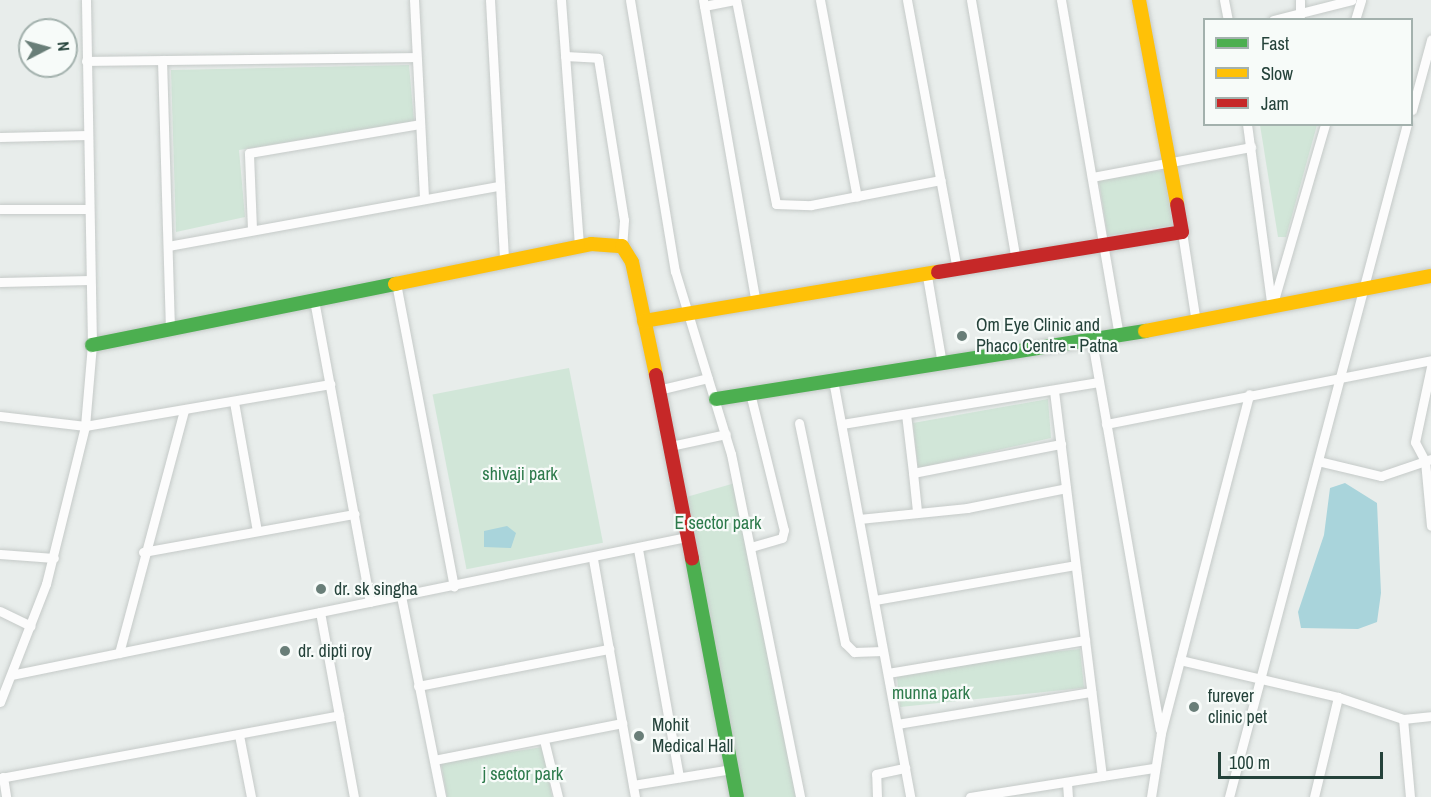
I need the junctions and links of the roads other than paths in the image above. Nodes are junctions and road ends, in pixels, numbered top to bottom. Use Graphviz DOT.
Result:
graph roads {
  1 [pos="86,0"];
  2 [pos="414,0"];
  3 [pos="490,0"];
  4 [pos="561,0"];
  5 [pos="630,0"];
  6 [pos="735,0"];
  7 [pos="820,0"];
  8 [pos="907,0"];
  9 [pos="971,0"];
  10 [pos="1061,0"];
  11 [pos="1139,0"];
  12 [pos="1224,0"];
  13 [pos="1300,0"];
  14 [pos="1352,0"];
  15 [pos="1361,0"];
  16 [pos="704,3"];
  17 [pos="1300,16"];
  18 [pos="1228,18"];
  19 [pos="1286,18"];
  20 [pos="1356,18"];
  21 [pos="1431,40"];
  22 [pos="565,56"];
  23 [pos="416,57"];
  24 [pos="162,60"];
  25 [pos="86,61"];
  26 [pos="1413,106"];
  27 [pos="420,124"];
  28 [pos="1247,126"];
  29 [pos="1324,126"];
  30 [pos="1406,126"];
  31 [pos="88,135"];
  32 [pos="0,137"];
  33 [pos="1251,147"];
  34 [pos="1170,164"];
  35 [pos="1092,177"];
  36 [pos="941,180"];
  37 [pos="499,186"];
  38 [pos="424,196"];
  39 [pos="857,197"];
  40 [pos="0,209"];
  41 [pos="89,210"];
  42 [pos="252,229"];
  43 [pos="1182,232"];
  44 [pos="1103,245"];
  45 [pos="168,246"];
  46 [pos="579,246"];
  47 [pos="622,246"];
  48 [pos="1016,260"];
  49 [pos="504,262"];
  50 [pos="957,270"];
  51 [pos="927,276"];
  52 [pos="1431,276"];
  53 [pos="90,280"];
  54 [pos="0,282"];
  55 [pos="396,284"];
  56 [pos="1362,290"];
  57 [pos="755,299"];
  58 [pos="314,300"];
  59 [pos="1272,307"];
  60 [pos="685,311"];
  61 [pos="644,321"];
  62 [pos="1196,322"];
  63 [pos="170,329"];
  64 [pos="1119,336"];
  65 [pos="1092,341"];
  66 [pos="92,345"];
  67 [pos="1431,360"];
  68 [pos="942,364"];
  69 [pos="1431,367"];
  70 [pos="1343,376"];
  71 [pos="708,378"];
  72 [pos="833,380"];
  73 [pos="1099,382"];
  74 [pos="330,384"];
  75 [pos="658,390"];
  76 [pos="1054,391"];
  77 [pos="750,393"];
  78 [pos="1249,394"];
  79 [pos="716,399"];
  80 [pos="234,402"];
  81 [pos="184,411"];
  82 [pos="906,414"];
  83 [pos="0,416"];
  84 [pos="799,423"];
  85 [pos="842,424"];
  86 [pos="1106,424"];
  87 [pos="85,426"];
  88 [pos="726,434"];
  89 [pos="1060,444"];
  90 [pos="671,446"];
  91 [pos="1318,460"];
  92 [pos="1428,460"];
  93 [pos="913,474"];
  94 [pos="1066,488"];
  95 [pos="917,512"];
  96 [pos="355,514"];
  97 [pos="860,519"];
  98 [pos="1431,526"];
  99 [pos="258,531"];
  100 [pos="687,537"];
  101 [pos="751,547"];
  102 [pos="638,549"];
  103 [pos="143,552"];
  104 [pos="0,554"];
  105 [pos="54,558"];
  106 [pos="593,559"];
  107 [pos="1075,564"];
  108 [pos="454,586"];
  109 [pos="401,596"];
  110 [pos="875,600"];
  111 [pos="370,602"];
  112 [pos="0,611"];
  113 [pos="320,612"];
  114 [pos="31,626"];
  115 [pos="1085,640"];
  116 [pos="609,649"];
  117 [pos="883,651"];
  118 [pos="118,653"];
  119 [pos="1180,660"];
  120 [pos="888,672"];
  121 [pos="11,675"];
  122 [pos="1261,679"];
  123 [pos="418,686"];
  124 [pos="1091,692"];
  125 [pos="1338,697"];
  126 [pos="0,702"];
  127 [pos="339,715"];
  128 [pos="1431,716"];
  129 [pos="1403,719"];
  130 [pos="622,723"];
  131 [pos="897,724"];
  132 [pos="1161,733"];
  133 [pos="239,735"];
  134 [pos="544,740"];
  135 [pos="434,760"];
  136 [pos="905,768"];
  137 [pos="1153,768"];
  138 [pos="732,769"];
  139 [pos="1102,776"];
  140 [pos="679,777"];
  141 [pos="2,778"];
  142 [pos="1067,783"];
  143 [pos="633,784"];
  144 [pos="997,794"];
  145 [pos="6,797"];
  146 [pos="251,797"];
  147 [pos="354,797"];
  148 [pos="441,797"];
  149 [pos="558,797"];
  150 [pos="636,797"];
  151 [pos="737,797"];
  152 [pos="800,797"];
  153 [pos="877,797"];
  154 [pos="910,797"];
  155 [pos="970,797"];
  156 [pos="1068,797"];
  157 [pos="1151,797"];
  158 [pos="1229,797"];
  159 [pos="1314,797"];
  160 [pos="1410,797"];
  1 -- 25 [label="street"];
  2 -- 23 [label="street"];
  3 -- 37 [label="street"];
  4 -- 22 [label="street"];
  5 -- 60 [label="street"];
  6 -- 16 [label="street"];
  6 -- 39 [label="street"];
  7 -- 39 [label="street"];
  8 -- 36 [label="street"];
  9 -- 48 [label="street"];
  10 -- 35 [label="street"];
  11 -- 34 [label="street"];
  12 -- 18 [label="street"];
  13 -- 17 [label="street"];
  14 -- 17 [label="street"];
  15 -- 20 [label="street"];
  16 -- 57 [label="street"];
  17 -- 19 [label="street"];
  21 -- 26 [label="street"];
  22 -- 46 [label="street"];
  22 -- 47 [label="street"];
  23 -- 24 [label="street"];
  23 -- 27 [label="street"];
  24 -- 25 [label="street"];
  24 -- 45 [label="street"];
  25 -- 31 [label="street"];
  27 -- 38 [label="street"];
  27 -- 42 [label="street"];
  28 -- 33 [label="street"];
  29 -- 59 [label="street"];
  30 -- 56 [label="street"];
  31 -- 32 [label="street"];
  31 -- 41 [label="street"];
  33 -- 34 [label="street"];
  33 -- 59 [label="street"];
  34 -- 35 [label="street"];
  34 -- 43 [label="street"];
  35 -- 44 [label="street"];
  36 -- 39 [label="street"];
  36 -- 50 [label="street"];
  37 -- 38 [label="street"];
  37 -- 49 [label="street"];
  38 -- 42 [label="street"];
  40 -- 41 [label="street"];
  41 -- 53 [label="street"];
  42 -- 45 [label="street"];
  43 -- 44 [label="street"];
  43 -- 62 [label="street"];
  44 -- 48 [label="street"];
  44 -- 64 [label="street"];
  45 -- 63 [label="street"];
  46 -- 47 [label="street"];
  46 -- 49 [label="street"];
  47 -- 61 [label="street"];
  48 -- 50 [label="street"];
  49 -- 55 [label="street"];
  50 -- 51 [label="street"];
  51 -- 57 [label="street"];
  51 -- 68 [label="street"];
  52 -- 56 [label="street"];
  53 -- 54 [label="street"];
  53 -- 66 [label="street"];
  55 -- 58 [label="street"];
  55 -- 108 [label="street"];
  56 -- 59 [label="street"];
  56 -- 70 [label="street"];
  57 -- 60 [label="street"];
  58 -- 63 [label="street"];
  58 -- 74 [label="street"];
  59 -- 62 [label="street"];
  60 -- 61 [label="street"];
  60 -- 71 [label="street"];
  61 -- 75 [label="street"];
  62 -- 64 [label="street"];
  63 -- 66 [label="street"];
  64 -- 65 [label="street"];
  65 -- 68 [label="street"];
  65 -- 73 [label="street"];
  66 -- 87 [label="street"];
  67 -- 70 [label="street"];
  68 -- 72 [label="street"];
  69 -- 92 [label="street"];
  70 -- 78 [label="street"];
  70 -- 91 [label="street"];
  71 -- 75 [label="street"];
  71 -- 79 [label="street"];
  72 -- 77 [label="street"];
  72 -- 85 [label="street"];
  73 -- 76 [label="street"];
  73 -- 86 [label="street"];
  74 -- 80 [label="street"];
  74 -- 96 [label="street"];
  75 -- 90 [label="street"];
  76 -- 82 [label="street"];
  76 -- 89 [label="street"];
  77 -- 79 [label="street"];
  77 -- 101 [label="street"];
  78 -- 86 [label="street"];
  78 -- 119 [label="street"];
  79 -- 88 [label="street"];
  80 -- 81 [label="street"];
  80 -- 99 [label="street"];
  81 -- 87 [label="street"];
  81 -- 103 [label="street"];
  82 -- 85 [label="street"];
  82 -- 93 [label="street"];
  83 -- 87 [label="street"];
  84 -- 117 [label="street"];
  85 -- 97 [label="street"];
  86 -- 132 [label="street"];
  87 -- 105 [label="street"];
  88 -- 90 [label="street"];
  88 -- 101 [label="street"];
  89 -- 93 [label="street"];
  89 -- 94 [label="street"];
  90 -- 100 [label="street"];
  91 -- 92 [label="street"];
  91 -- 122 [label="street"];
  92 -- 98 [label="street"];
  93 -- 95 [label="street"];
  94 -- 95 [label="street"];
  94 -- 107 [label="street"];
  95 -- 97 [label="street"];
  96 -- 99 [label="street"];
  96 -- 111 [label="street"];
  97 -- 110 [label="street"];
  99 -- 103 [label="street"];
  100 -- 102 [label="street"];
  100 -- 138 [label="street"];
  101 -- 152 [label="street"];
  102 -- 106 [label="street"];
  102 -- 140 [label="street"];
  103 -- 118 [label="street"];
  104 -- 105 [label="street"];
  105 -- 114 [label="street"];
  106 -- 108 [label="street"];
  106 -- 116 [label="street"];
  107 -- 110 [label="street"];
  107 -- 115 [label="street"];
  108 -- 109 [label="street"];
  109 -- 111 [label="street"];
  109 -- 123 [label="street"];
  110 -- 117 [label="street"];
  111 -- 113 [label="street"];
  112 -- 114 [label="street"];
  113 -- 118 [label="street"];
  113 -- 127 [label="street"];
  114 -- 121 [label="street"];
  115 -- 120 [label="street"];
  115 -- 124 [label="street"];
  116 -- 123 [label="street"];
  116 -- 130 [label="street"];
  117 -- 120 [label="street"];
  118 -- 121 [label="street"];
  119 -- 122 [label="street"];
  119 -- 132 [label="street"];
  120 -- 131 [label="street"];
  121 -- 126 [label="street"];
  122 -- 125 [label="street"];
  122 -- 158 [label="street"];
  123 -- 135 [label="street"];
  124 -- 131 [label="street"];
  124 -- 139 [label="street"];
  125 -- 129 [label="street"];
  125 -- 159 [label="street"];
  127 -- 133 [label="street"];
  127 -- 147 [label="street"];
  128 -- 129 [label="street"];
  129 -- 160 [label="street"];
  130 -- 134 [label="street"];
  130 -- 143 [label="street"];
  131 -- 136 [label="street"];
  132 -- 137 [label="street"];
  133 -- 141 [label="street"];
  133 -- 146 [label="street"];
  134 -- 135 [label="street"];
  134 -- 149 [label="street"];
  135 -- 148 [label="street"];
  136 -- 153 [label="street"];
  136 -- 154 [label="street"];
  137 -- 139 [label="street"];
  137 -- 157 [label="street"];
  138 -- 140 [label="street"];
  138 -- 151 [label="street"];
  139 -- 142 [label="street"];
  140 -- 143 [label="street"];
  141 -- 145 [label="street"];
  142 -- 144 [label="street"];
  142 -- 156 [label="street"];
  143 -- 150 [label="street"];
  144 -- 155 [label="street"];
}
